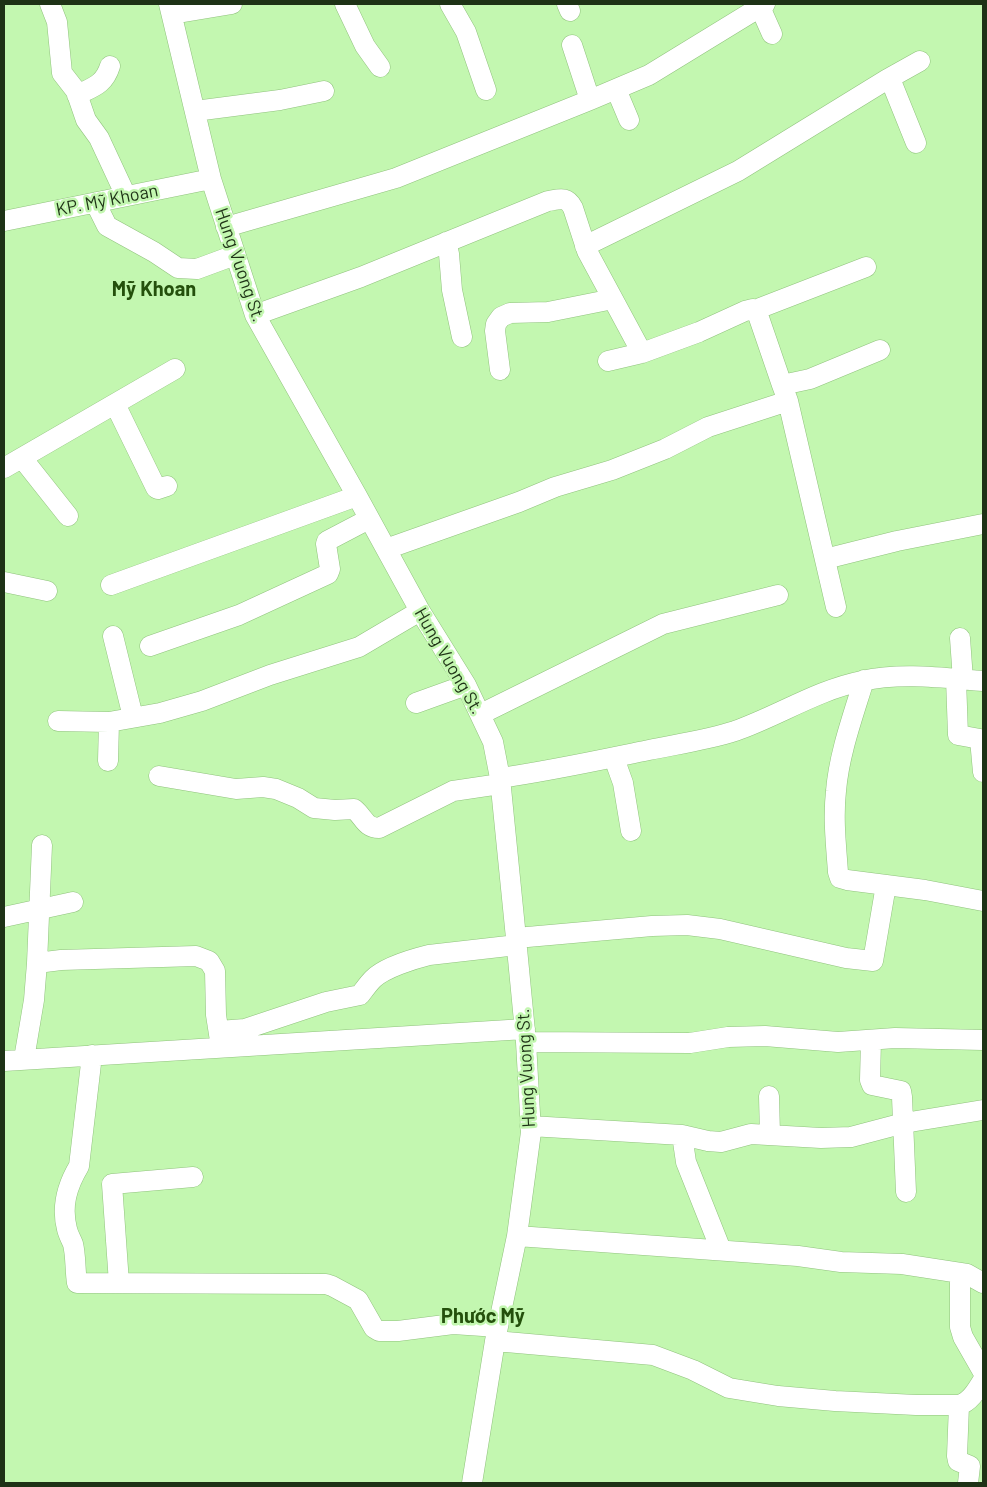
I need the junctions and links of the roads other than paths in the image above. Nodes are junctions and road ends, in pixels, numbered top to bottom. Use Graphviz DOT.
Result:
graph roads {
  1 [pos="50,4"];
  2 [pos="232,4"];
  3 [pos="345,4"];
  4 [pos="450,4"];
  5 [pos="762,5"];
  6 [pos="171,9"];
  7 [pos="772,34"];
  8 [pos="572,45"];
  9 [pos="920,61"];
  10 [pos="110,66"];
  11 [pos="380,66"];
  12 [pos="889,80"];
  13 [pos="616,89"];
  14 [pos="486,90"];
  15 [pos="324,91"];
  16 [pos="77,95"];
  17 [pos="590,100"];
  18 [pos="195,111"];
  19 [pos="628,120"];
  20 [pos="916,143"];
  21 [pos="211,179"];
  22 [pos="126,196"];
  23 [pos="97,202"];
  24 [pos="4,221"];
  25 [pos="226,227"];
  26 [pos="446,242"];
  27 [pos="585,246"];
  28 [pos="235,255"];
  29 [pos="866,267"];
  30 [pos="613,299"];
  31 [pos="758,312"];
  32 [pos="255,315"];
  33 [pos="462,337"];
  34 [pos="880,350"];
  35 [pos="642,353"];
  36 [pos="608,361"];
  37 [pos="175,369"];
  38 [pos="500,370"];
  39 [pos="785,393"];
  40 [pos="115,404"];
  41 [pos="22,458"];
  42 [pos="4,468"];
  43 [pos="166,486"];
  44 [pos="357,496"];
  45 [pos="68,516"];
  46 [pos="369,519"];
  47 [pos="983,524"];
  48 [pos="386,549"];
  49 [pos="825,559"];
  50 [pos="4,582"];
  51 [pos="111,585"];
  52 [pos="47,591"];
  53 [pos="778,595"];
  54 [pos="836,607"];
  55 [pos="420,612"];
  56 [pos="113,636"];
  57 [pos="960,638"];
  58 [pos="150,646"];
  59 [pos="959,679"];
  60 [pos="864,680"];
  61 [pos="983,681"];
  62 [pos="466,685"];
  63 [pos="416,703"];
  64 [pos="481,714"];
  65 [pos="133,717"];
  66 [pos="58,721"];
  67 [pos="109,722"];
  68 [pos="982,739"];
  69 [pos="614,758"];
  70 [pos="108,762"];
  71 [pos="983,772"];
  72 [pos="159,776"];
  73 [pos="500,781"];
  74 [pos="631,831"];
  75 [pos="42,845"];
  76 [pos="886,885"];
  77 [pos="983,901"];
  78 [pos="73,902"];
  79 [pos="39,911"];
  80 [pos="4,917"];
  81 [pos="517,941"];
  82 [pos="37,963"];
  83 [pos="526,1035"];
  84 [pos="220,1039"];
  85 [pos="870,1040"];
  86 [pos="983,1040"];
  87 [pos="92,1055"];
  88 [pos="24,1059"];
  89 [pos="4,1061"];
  90 [pos="769,1096"];
  91 [pos="983,1110"];
  92 [pos="904,1123"];
  93 [pos="530,1126"];
  94 [pos="682,1135"];
  95 [pos="770,1135"];
  96 [pos="194,1177"];
  97 [pos="906,1192"];
  98 [pos="517,1236"];
  99 [pos="721,1250"];
  100 [pos="960,1273"];
  101 [pos="983,1282"];
  102 [pos="119,1283"];
  103 [pos="497,1334"];
  104 [pos="983,1372"];
  105 [pos="983,1380"];
  106 [pos="959,1405"];
  107 [pos="472,1483"];
  108 [pos="968,1483"];
  1 -- 16 [label="street"];
  2 -- 6 [label="street"];
  3 -- 11 [label="street"];
  4 -- 14 [label="street"];
  5 -- 7 [label="street"];
  5 -- 13 [label="street"];
  6 -- 18 [label="street, Hung Vuong St."];
  8 -- 17 [label="street"];
  9 -- 12 [label="street"];
  10 -- 16 [label="street"];
  12 -- 20 [label="street"];
  12 -- 27 [label="street"];
  13 -- 17 [label="street"];
  13 -- 19 [label="street"];
  15 -- 18 [label="street"];
  16 -- 22 [label="street"];
  17 -- 25 [label="street"];
  18 -- 21 [label="street, Hung Vuong St."];
  21 -- 22 [label="street, KP. Mỹ Khoan"];
  21 -- 25 [label="street, Hung Vuong St."];
  22 -- 23 [label="street, KP. Mỹ Khoan"];
  23 -- 24 [label="street, KP. Mỹ Khoan"];
  23 -- 28 [label="street"];
  25 -- 28 [label="street, Hung Vuong St."];
  26 -- 27 [label="street"];
  26 -- 32 [label="street"];
  26 -- 33 [label="street"];
  27 -- 30 [label="street"];
  28 -- 32 [label="street, Hung Vuong St."];
  29 -- 31 [label="street"];
  30 -- 35 [label="street"];
  30 -- 38 [label="street"];
  31 -- 35 [label="street"];
  31 -- 39 [label="street"];
  32 -- 44 [label="street, Hung Vuong St."];
  34 -- 39 [label="street"];
  35 -- 36 [label="street"];
  37 -- 40 [label="street"];
  39 -- 48 [label="street"];
  39 -- 49 [label="street"];
  40 -- 41 [label="street"];
  40 -- 43 [label="street"];
  41 -- 42 [label="street"];
  41 -- 45 [label="street"];
  44 -- 46 [label="street, Hung Vuong St."];
  44 -- 51 [label="street"];
  46 -- 48 [label="street, Hung Vuong St."];
  46 -- 58 [label="street"];
  47 -- 49 [label="street"];
  48 -- 55 [label="street, Hung Vuong St."];
  49 -- 54 [label="street"];
  50 -- 52 [label="street"];
  53 -- 64 [label="street"];
  55 -- 62 [label="street, Hung Vuong St."];
  55 -- 65 [label="street"];
  56 -- 65 [label="street"];
  57 -- 59 [label="street"];
  59 -- 60 [label="street"];
  59 -- 61 [label="street"];
  59 -- 68 [label="street"];
  60 -- 69 [label="street"];
  60 -- 76 [label="street"];
  62 -- 63 [label="street"];
  62 -- 64 [label="street, Hung Vuong St."];
  64 -- 73 [label="street, Hung Vuong St."];
  65 -- 67 [label="street"];
  66 -- 67 [label="street"];
  67 -- 70 [label="street"];
  68 -- 71 [label="street"];
  69 -- 73 [label="street"];
  69 -- 74 [label="street"];
  72 -- 73 [label="street"];
  73 -- 81 [label="street, Hung Vuong St."];
  75 -- 79 [label="street"];
  76 -- 77 [label="street"];
  76 -- 81 [label="street"];
  78 -- 79 [label="street"];
  79 -- 80 [label="street"];
  79 -- 82 [label="street"];
  81 -- 83 [label="street, Hung Vuong St."];
  81 -- 84 [label="street"];
  82 -- 84 [label="street"];
  82 -- 88 [label="street"];
  83 -- 84 [label="street"];
  83 -- 85 [label="street"];
  83 -- 93 [label="street, Hung Vuong St."];
  84 -- 87 [label="street"];
  85 -- 86 [label="street"];
  85 -- 92 [label="street"];
  87 -- 88 [label="street"];
  87 -- 102 [label="street"];
  88 -- 89 [label="street"];
  90 -- 95 [label="street"];
  91 -- 92 [label="street"];
  92 -- 95 [label="street"];
  92 -- 97 [label="street"];
  93 -- 94 [label="street"];
  93 -- 98 [label="street, Hung Vuong St."];
  94 -- 95 [label="street"];
  94 -- 99 [label="street"];
  96 -- 102 [label="street"];
  98 -- 99 [label="street"];
  98 -- 103 [label="street, Hung Vuong St."];
  99 -- 100 [label="street"];
  100 -- 101 [label="street"];
  100 -- 104 [label="street"];
  102 -- 103 [label="street"];
  103 -- 106 [label="street"];
  103 -- 107 [label="street, Hung Vuong St."];
  105 -- 106 [label="street"];
  106 -- 108 [label="street"];
}
